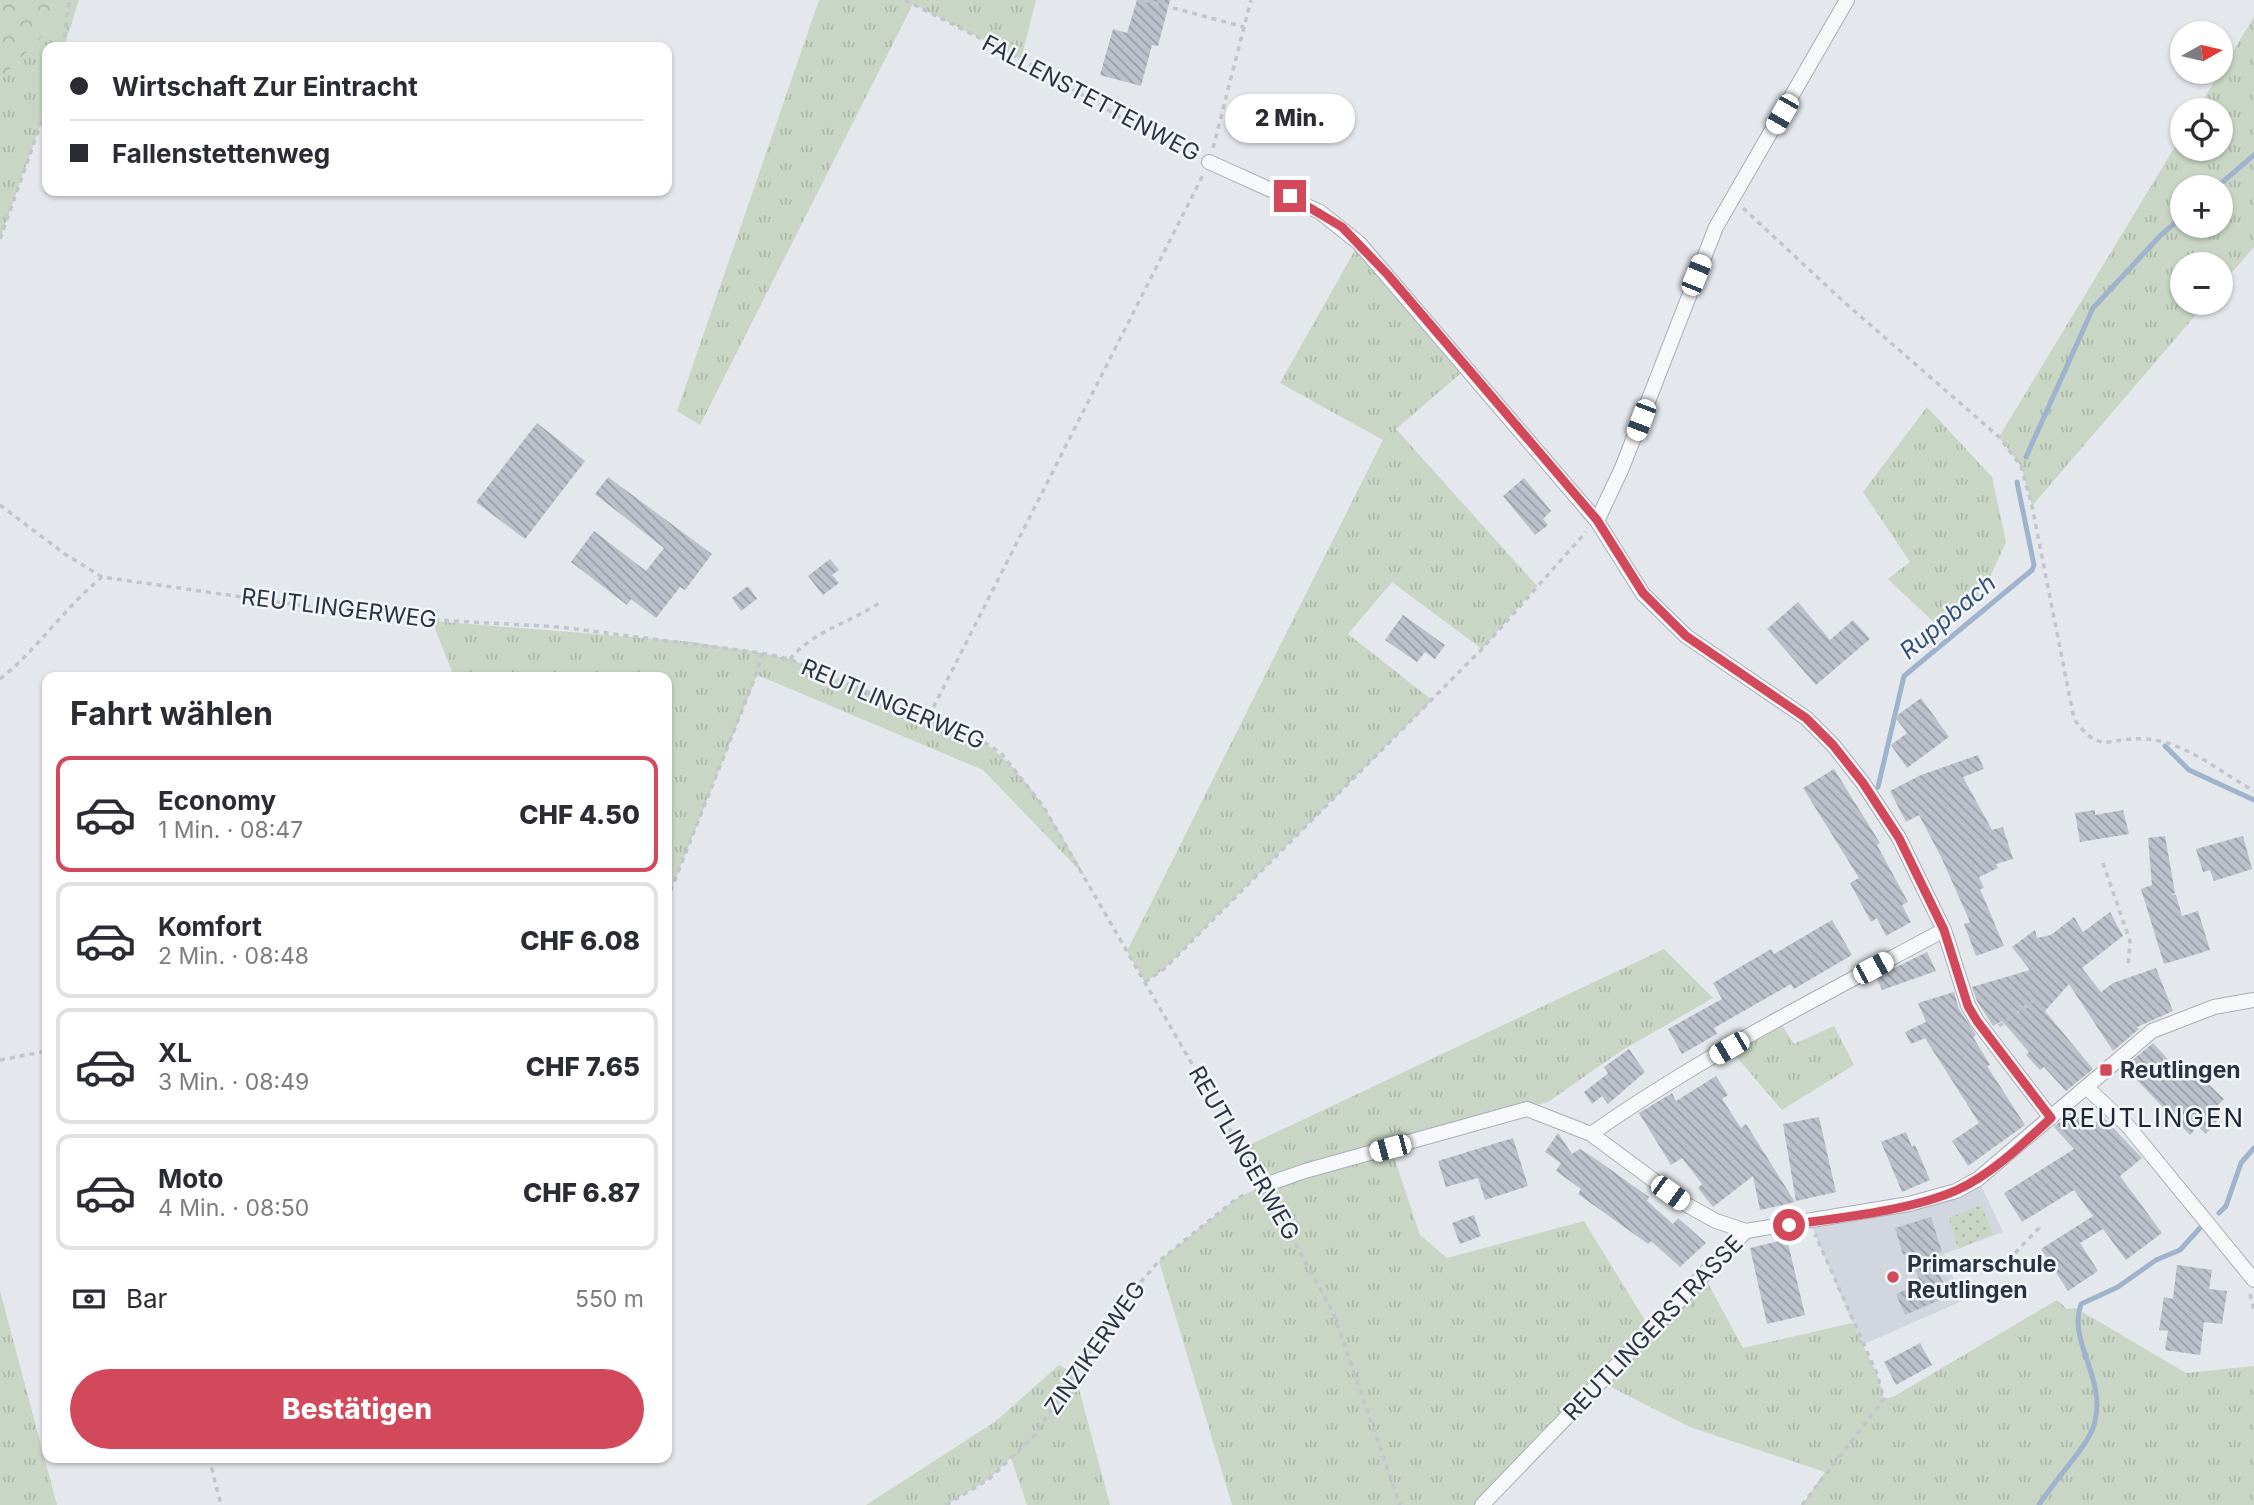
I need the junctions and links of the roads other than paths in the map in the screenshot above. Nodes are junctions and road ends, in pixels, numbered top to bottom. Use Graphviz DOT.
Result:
graph roads {
  1 [pos="1847,0"];
  2 [pos="1209,162"];
  3 [pos="1597,520"];
  4 [pos="1944,930"];
  5 [pos="2254,1000"];
  6 [pos="2086,1087"];
  7 [pos="2051,1118"];
  8 [pos="1591,1134"];
  9 [pos="1262,1186"];
  10 [pos="1746,1231"];
  11 [pos="2254,1280"];
  12 [pos="1482,1505"];
  1 -- 3 [label="street"];
  2 -- 3 [label="street, FALLENSTETTENWEG"];
  3 -- 4 [label="street, FALLENSTETTENWEG"];
  4 -- 7 [label="street, FALLENSTETTENWEG"];
  4 -- 8 [label="street"];
  5 -- 6 [label="street, REUTLINGERSTRASSE"];
  6 -- 7 [label="street, REUTLINGERSTRASSE"];
  6 -- 11 [label="street"];
  7 -- 10 [label="street, REUTLINGERSTRASSE"];
  8 -- 9 [label="street"];
  8 -- 10 [label="street"];
  10 -- 12 [label="street, REUTLINGERSTRASSE"];
}
